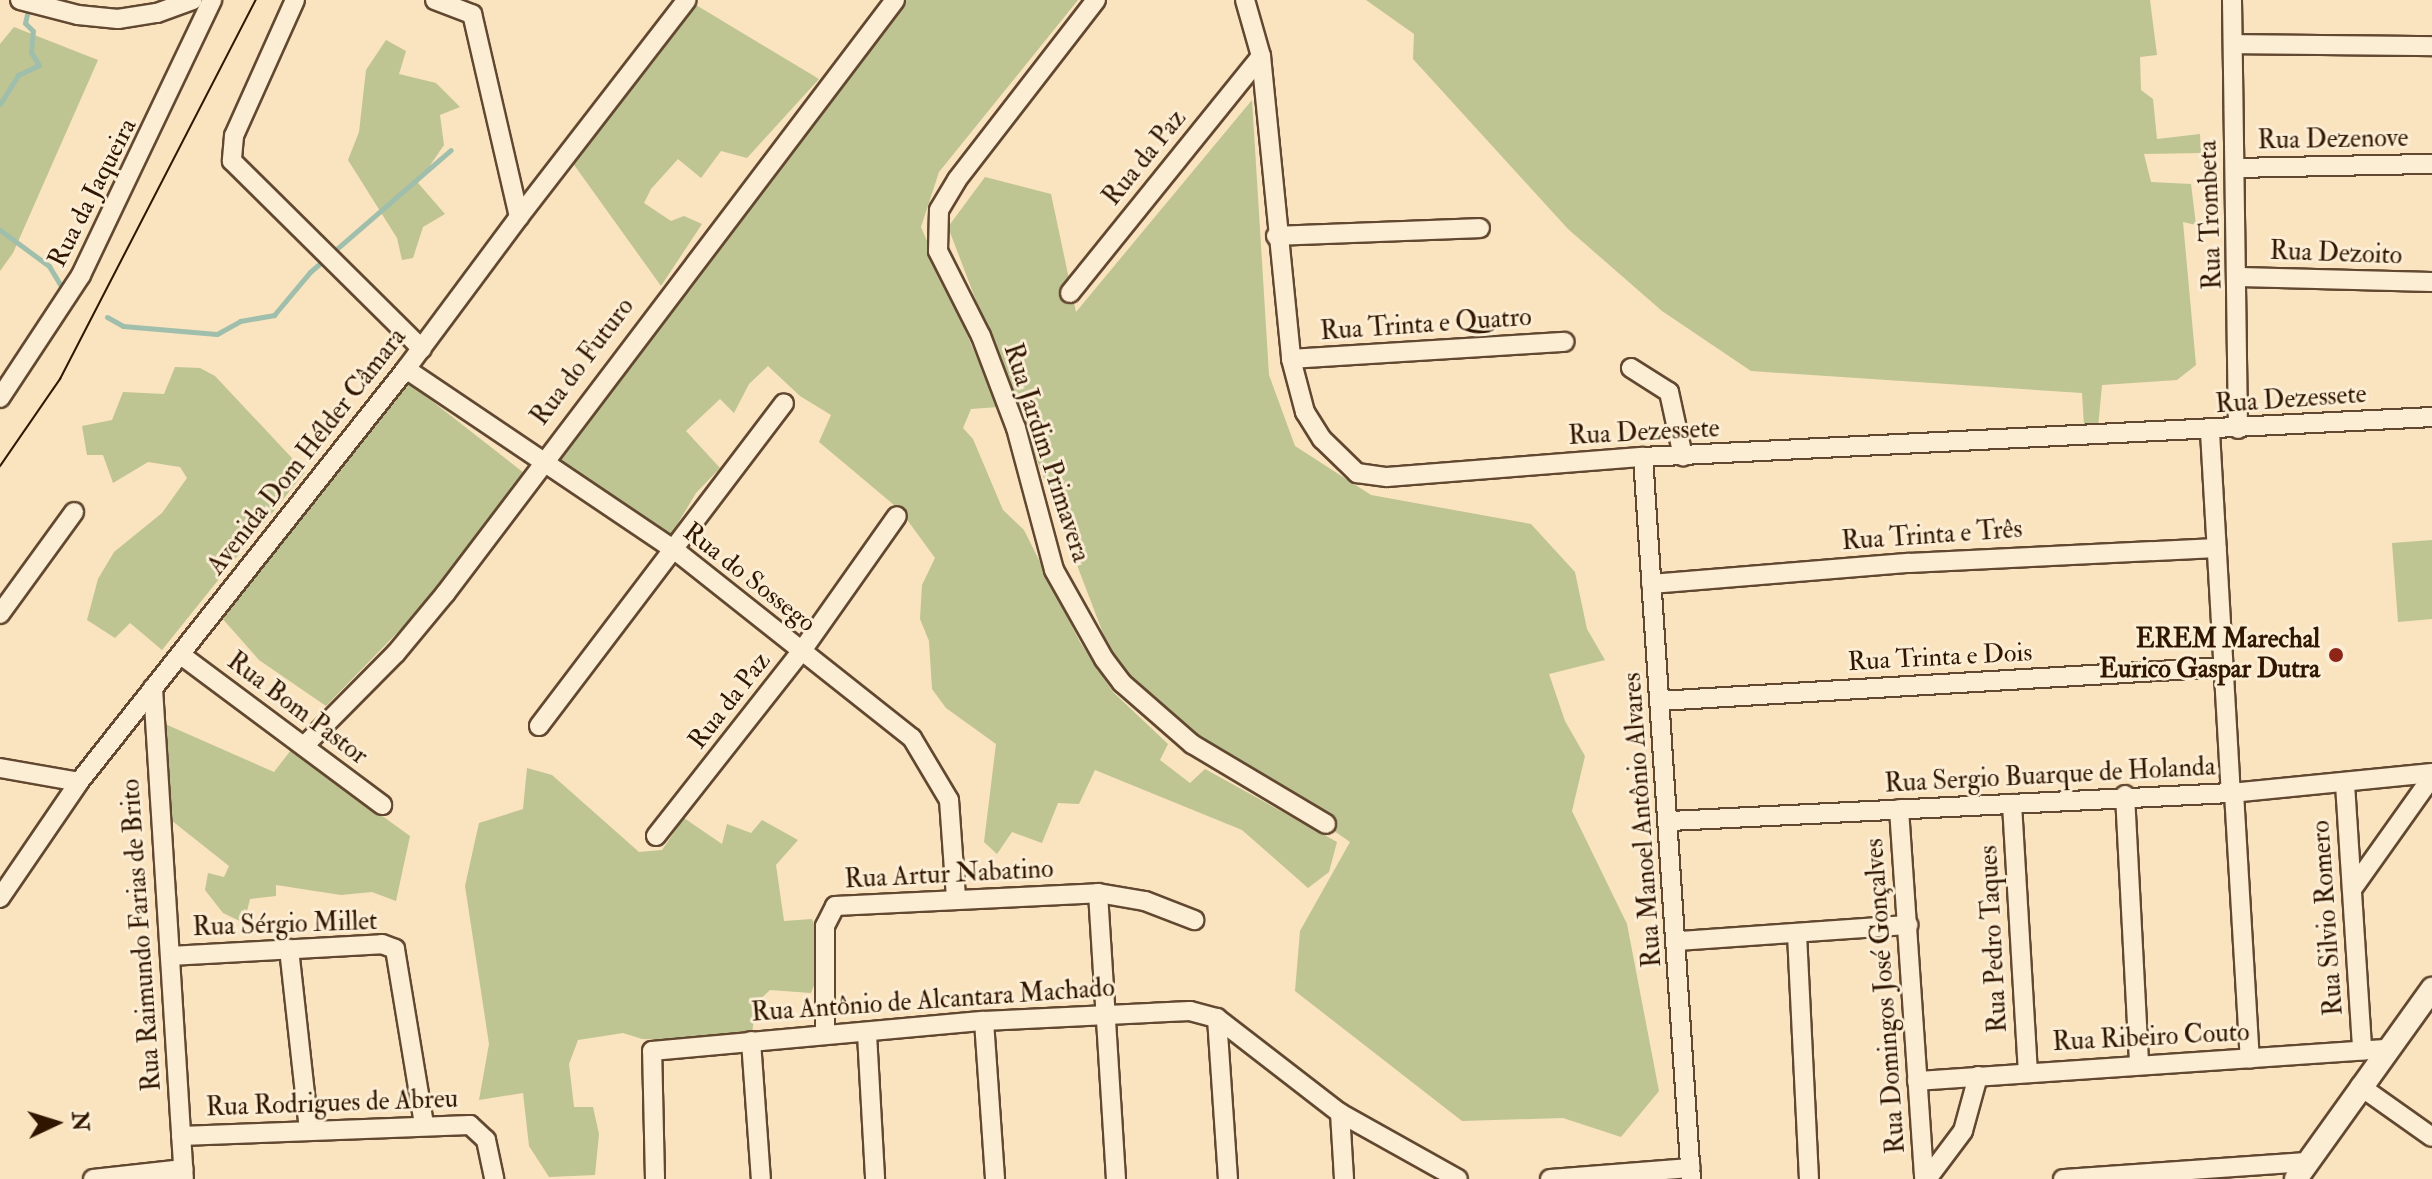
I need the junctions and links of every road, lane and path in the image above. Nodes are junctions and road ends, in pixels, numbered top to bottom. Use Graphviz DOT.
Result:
graph roads {
  1 [pos="193,0"];
  2 [pos="212,0"];
  3 [pos="295,0"];
  4 [pos="435,0"];
  5 [pos="687,0"];
  6 [pos="895,0"];
  7 [pos="1096,0"];
  8 [pos="1245,0"];
  9 [pos="2232,0"];
  10 [pos="30,3"];
  11 [pos="478,7"];
  12 [pos="2233,44"];
  13 [pos="2432,46"];
  14 [pos="1261,56"];
  15 [pos="2432,164"];
  16 [pos="2235,168"];
  17 [pos="519,217"];
  18 [pos="1480,228"];
  19 [pos="1276,236"];
  20 [pos="2239,277"];
  21 [pos="2432,282"];
  22 [pos="1070,293"];
  23 [pos="1564,342"];
  24 [pos="422,349"];
  25 [pos="1291,359"];
  26 [pos="1631,368"];
  27 [pos="406,369"];
  28 [pos="0,398"];
  29 [pos="784,403"];
  30 [pos="2432,417"];
  31 [pos="2238,429"];
  32 [pos="2210,432"];
  33 [pos="1683,456"];
  34 [pos="1643,457"];
  35 [pos="541,461"];
  36 [pos="74,512"];
  37 [pos="897,516"];
  38 [pos="2217,548"];
  39 [pos="676,551"];
  40 [pos="1651,584"];
  41 [pos="0,614"];
  42 [pos="801,652"];
  43 [pos="181,655"];
  44 [pos="2224,667"];
  45 [pos="153,688"];
  46 [pos="1659,701"];
  47 [pos="539,726"];
  48 [pos="304,746"];
  49 [pos="0,768"];
  50 [pos="2432,775"];
  51 [pos="79,782"];
  52 [pos="2345,784"];
  53 [pos="2232,793"];
  54 [pos="2125,795"];
  55 [pos="2012,804"];
  56 [pos="382,805"];
  57 [pos="1899,809"];
  58 [pos="1670,821"];
  59 [pos="1326,824"];
  60 [pos="656,836"];
  61 [pos="2353,888"];
  62 [pos="5,891"];
  63 [pos="1098,893"];
  64 [pos="956,898"];
  65 [pos="1194,920"];
  66 [pos="1908,925"];
  67 [pos="1797,934"];
  68 [pos="1679,941"];
  69 [pos="289,949"];
  70 [pos="170,956"];
  71 [pos="2432,989"];
  72 [pos="1108,1013"];
  73 [pos="1217,1018"];
  74 [pos="984,1021"];
  75 [pos="825,1034"];
  76 [pos="867,1034"];
  77 [pos="751,1041"];
  78 [pos="2387,1049"];
  79 [pos="2362,1050"];
  80 [pos="2250,1059"];
  81 [pos="2139,1065"];
  82 [pos="2028,1072"];
  83 [pos="1978,1076"];
  84 [pos="1917,1081"];
  85 [pos="2360,1086"];
  86 [pos="1340,1113"];
  87 [pos="424,1124"];
  88 [pos="309,1130"];
  89 [pos="181,1136"];
  90 [pos="2432,1137"];
  91 [pos="2300,1170"];
  92 [pos="183,1174"];
  93 [pos="1691,1174"];
  94 [pos="1574,1177"];
  95 [pos="93,1179"];
  96 [pos="494,1179"];
  97 [pos="655,1179"];
  98 [pos="761,1179"];
  99 [pos="875,1179"];
  100 [pos="995,1179"];
  101 [pos="1116,1179"];
  102 [pos="1228,1179"];
  103 [pos="1344,1179"];
  104 [pos="1458,1179"];
  105 [pos="1550,1179"];
  106 [pos="1809,1179"];
  107 [pos="1926,1179"];
  108 [pos="2063,1179"];
  1 -- 10 [label="street"];
  2 -- 28 [label="street, Rua da Jaqueira"];
  3 -- 24 [label="street"];
  4 -- 11 [label="street"];
  5 -- 17 [label="street, Avenida Dom Hélder Câmara"];
  6 -- 35 [label="street, Rua do Futuro"];
  7 -- 59 [label="street, Rua Jardim Primavera"];
  8 -- 14 [label="street, Rua Dezessete"];
  9 -- 12 [label="street, Rua Trombeta"];
  11 -- 17 [label="street"];
  12 -- 13 [label="street"];
  12 -- 16 [label="street, Rua Trombeta"];
  14 -- 19 [label="street, Rua Dezessete"];
  14 -- 22 [label="street, Rua da Paz"];
  15 -- 16 [label="street, Rua Dezenove"];
  16 -- 20 [label="street, Rua Trombeta"];
  17 -- 24 [label="street, Avenida Dom Hélder Câmara"];
  18 -- 19 [label="street"];
  19 -- 25 [label="street, Rua Dezessete"];
  20 -- 21 [label="street, Rua Dezoito"];
  20 -- 31 [label="street, Rua Trombeta"];
  23 -- 25 [label="street, Rua Trinta e Quatro"];
  24 -- 27 [label="street, Avenida Dom Hélder Câmara"];
  25 -- 34 [label="street, Rua Dezessete"];
  26 -- 33 [label="street"];
  27 -- 35 [label="street, Rua do Sossego"];
  27 -- 43 [label="street, Avenida Dom Hélder Câmara"];
  29 -- 39 [label="street"];
  30 -- 31 [label="street, Rua Dezessete"];
  31 -- 32 [label="street, Rua Dezessete"];
  32 -- 33 [label="street, Rua Dezessete"];
  32 -- 38 [label="street"];
  33 -- 34 [label="street, Rua Dezessete"];
  34 -- 40 [label="street, Rua Manoel Antônio Alvares"];
  35 -- 39 [label="street, Rua do Sossego"];
  35 -- 48 [label="street, Rua do Futuro"];
  36 -- 41 [label="street"];
  37 -- 42 [label="street, Rua da Paz"];
  38 -- 40 [label="street, Rua Trinta e Três"];
  38 -- 44 [label="street"];
  39 -- 42 [label="street, Rua do Sossego"];
  39 -- 47 [label="street"];
  40 -- 46 [label="street, Rua Manoel Antônio Alvares"];
  42 -- 60 [label="street, Rua da Paz"];
  42 -- 64 [label="street, Rua do Sossego"];
  43 -- 45 [label="street, Avenida Dom Hélder Câmara"];
  43 -- 48 [label="street, Rua Bom Pastor"];
  44 -- 46 [label="street, Rua Trinta e Dois"];
  44 -- 53 [label="street"];
  45 -- 51 [label="street, Avenida Dom Hélder Câmara"];
  45 -- 70 [label="street, Rua Raimundo Farias de Brito"];
  46 -- 58 [label="street, Rua Manoel Antônio Alvares"];
  48 -- 56 [label="street, Rua Bom Pastor"];
  49 -- 51 [label="street"];
  50 -- 52 [label="street, Rua Sergio Buarque de Holanda"];
  50 -- 61 [label="street"];
  51 -- 62 [label="street, Avenida Dom Hélder Câmara"];
  52 -- 53 [label="street, Rua Sergio Buarque de Holanda"];
  52 -- 61 [label="street, Rua Silvio Romero"];
  53 -- 54 [label="street, Rua Sergio Buarque de Holanda"];
  53 -- 80 [label="street"];
  54 -- 55 [label="street, Rua Sergio Buarque de Holanda"];
  54 -- 81 [label="street"];
  55 -- 57 [label="street, Rua Sergio Buarque de Holanda"];
  55 -- 82 [label="street, Rua Pedro Taques"];
  57 -- 58 [label="street, Rua Sergio Buarque de Holanda"];
  57 -- 66 [label="street, Rua Domingos José Gonçalves"];
  58 -- 68 [label="street, Rua Manoel Antônio Alvares"];
  61 -- 79 [label="street, Rua Silvio Romero"];
  63 -- 64 [label="street, Rua Artur Nabatino"];
  63 -- 65 [label="street, Rua Artur Nabatino"];
  63 -- 72 [label="street"];
  64 -- 75 [label="street, Rua Artur Nabatino"];
  66 -- 67 [label="street"];
  66 -- 84 [label="street, Rua Domingos José Gonçalves"];
  67 -- 68 [label="street"];
  67 -- 106 [label="street"];
  68 -- 93 [label="street, Rua Manoel Antônio Alvares"];
  69 -- 70 [label="street, Rua Sérgio Millet"];
  69 -- 87 [label="street, Rua Sérgio Millet"];
  69 -- 88 [label="street"];
  70 -- 89 [label="street, Rua Raimundo Farias de Brito"];
  71 -- 78 [label="street"];
  72 -- 73 [label="street, Rua Antônio de Alcantara Machado"];
  72 -- 74 [label="street, Rua Antônio de Alcantara Machado"];
  72 -- 101 [label="street"];
  73 -- 86 [label="street"];
  73 -- 102 [label="street"];
  74 -- 76 [label="street, Rua Antônio de Alcantara Machado"];
  74 -- 100 [label="street"];
  75 -- 76 [label="street, Rua Antônio de Alcantara Machado"];
  75 -- 77 [label="street, Rua Antônio de Alcantara Machado"];
  76 -- 99 [label="street"];
  77 -- 97 [label="street, Rua Antônio de Alcantara Machado"];
  77 -- 98 [label="street"];
  78 -- 79 [label="street, Rua Ribeiro Couto"];
  78 -- 85 [label="street"];
  79 -- 80 [label="street, Rua Ribeiro Couto"];
  80 -- 81 [label="street, Rua Ribeiro Couto"];
  81 -- 82 [label="street, Rua Ribeiro Couto"];
  82 -- 83 [label="street, Rua Ribeiro Couto"];
  83 -- 84 [label="street, Rua Ribeiro Couto"];
  83 -- 107 [label="street"];
  84 -- 107 [label="street, Rua Domingos José Gonçalves"];
  85 -- 90 [label="street"];
  85 -- 91 [label="street"];
  86 -- 103 [label="street"];
  86 -- 104 [label="street"];
  87 -- 88 [label="street, Rua Rodrigues de Abreu"];
  87 -- 96 [label="street, Rua Rodrigues de Abreu"];
  88 -- 89 [label="street, Rua Rodrigues de Abreu"];
  89 -- 92 [label="street, Rua Raimundo Farias de Brito"];
  91 -- 108 [label="street"];
  92 -- 95 [label="street"];
  93 -- 94 [label="street"];
  94 -- 105 [label="street"];
}
